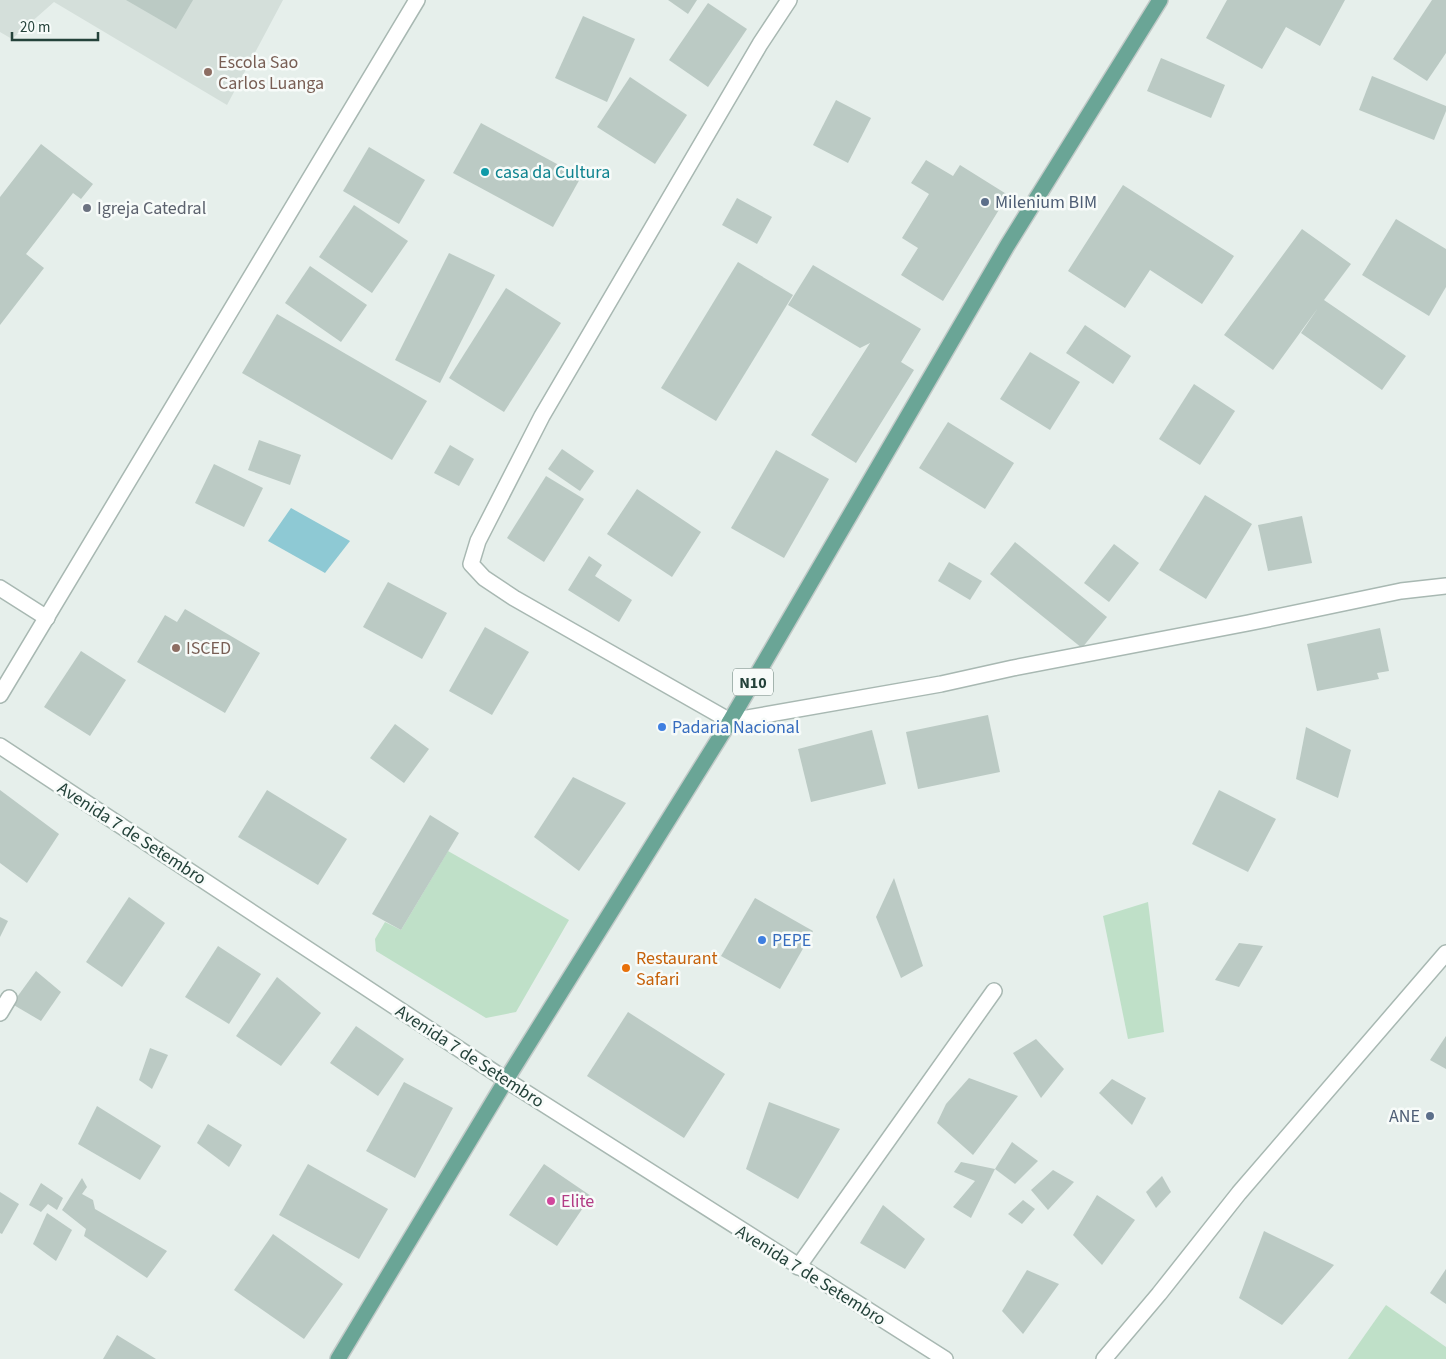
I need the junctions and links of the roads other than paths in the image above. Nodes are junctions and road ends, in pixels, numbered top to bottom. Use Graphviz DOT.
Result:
graph roads {
  1 [pos="417,0"];
  2 [pos="789,0"];
  3 [pos="1160,0"];
  4 [pos="1446,586"];
  5 [pos="0,588"];
  6 [pos="47,618"];
  7 [pos="0,695"];
  8 [pos="730,720"];
  9 [pos="0,746"];
  10 [pos="1446,953"];
  11 [pos="994,990"];
  12 [pos="9,998"];
  13 [pos="0,1013"];
  14 [pos="506,1080"];
  15 [pos="798,1267"];
  16 [pos="928,1355"];
  17 [pos="338,1359"];
  18 [pos="945,1359"];
  19 [pos="1104,1359"];
  1 -- 6 [label="street"];
  2 -- 8 [label="street"];
  3 -- 8 [label="main road, N10"];
  4 -- 8 [label="street"];
  5 -- 6 [label="street"];
  6 -- 7 [label="street"];
  8 -- 14 [label="main road, N10"];
  9 -- 14 [label="street, Avenida 7 de Setembro"];
  10 -- 19 [label="street"];
  11 -- 15 [label="street"];
  12 -- 13 [label="street"];
  14 -- 15 [label="street, Avenida 7 de Setembro"];
  14 -- 17 [label="main road, N10"];
  15 -- 16 [label="street, Avenida 7 de Setembro"];
  16 -- 18 [label="street, Avenida 7 de Setembro"];
}
